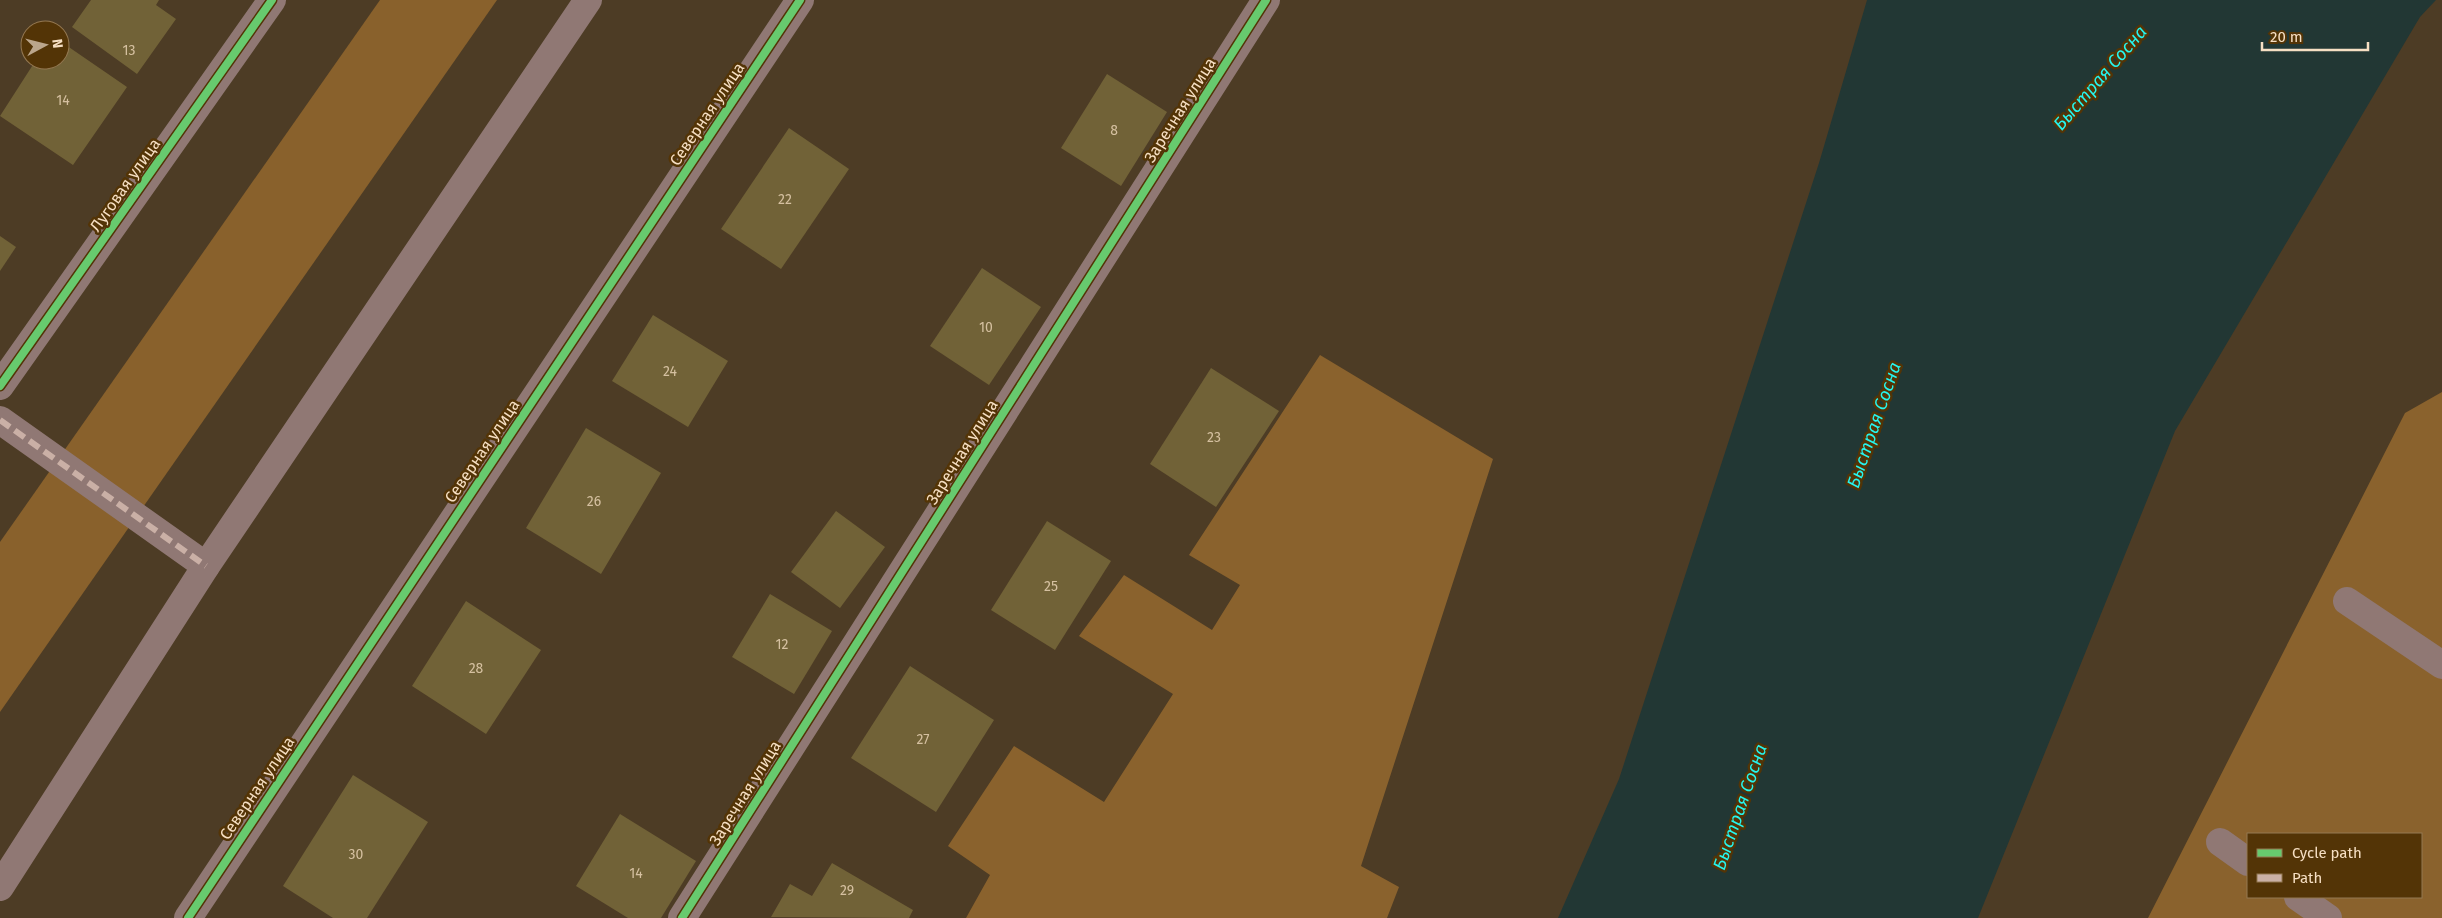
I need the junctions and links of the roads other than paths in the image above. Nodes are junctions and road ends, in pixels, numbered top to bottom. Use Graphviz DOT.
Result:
graph roads {
  1 [pos="272,0"];
  2 [pos="588,0"];
  3 [pos="800,0"];
  4 [pos="1266,0"];
  5 [pos="0,386"];
  6 [pos="0,420"];
  7 [pos="206,566"];
  8 [pos="2347,601"];
  9 [pos="2442,665"];
  10 [pos="2220,842"];
  11 [pos="2247,861"];
  12 [pos="0,887"];
  13 [pos="2299,898"];
  14 [pos="188,918"];
  15 [pos="682,918"];
  16 [pos="2328,918"];
  1 -- 5 [label="street, Луговая улица"];
  2 -- 7 [label="street"];
  3 -- 14 [label="street, Северная улица"];
  4 -- 15 [label="street, Заречная улица"];
  6 -- 7 [label="street"];
  7 -- 12 [label="street"];
  8 -- 9 [label="street"];
  10 -- 11 [label="street"];
  13 -- 16 [label="street"];
}
